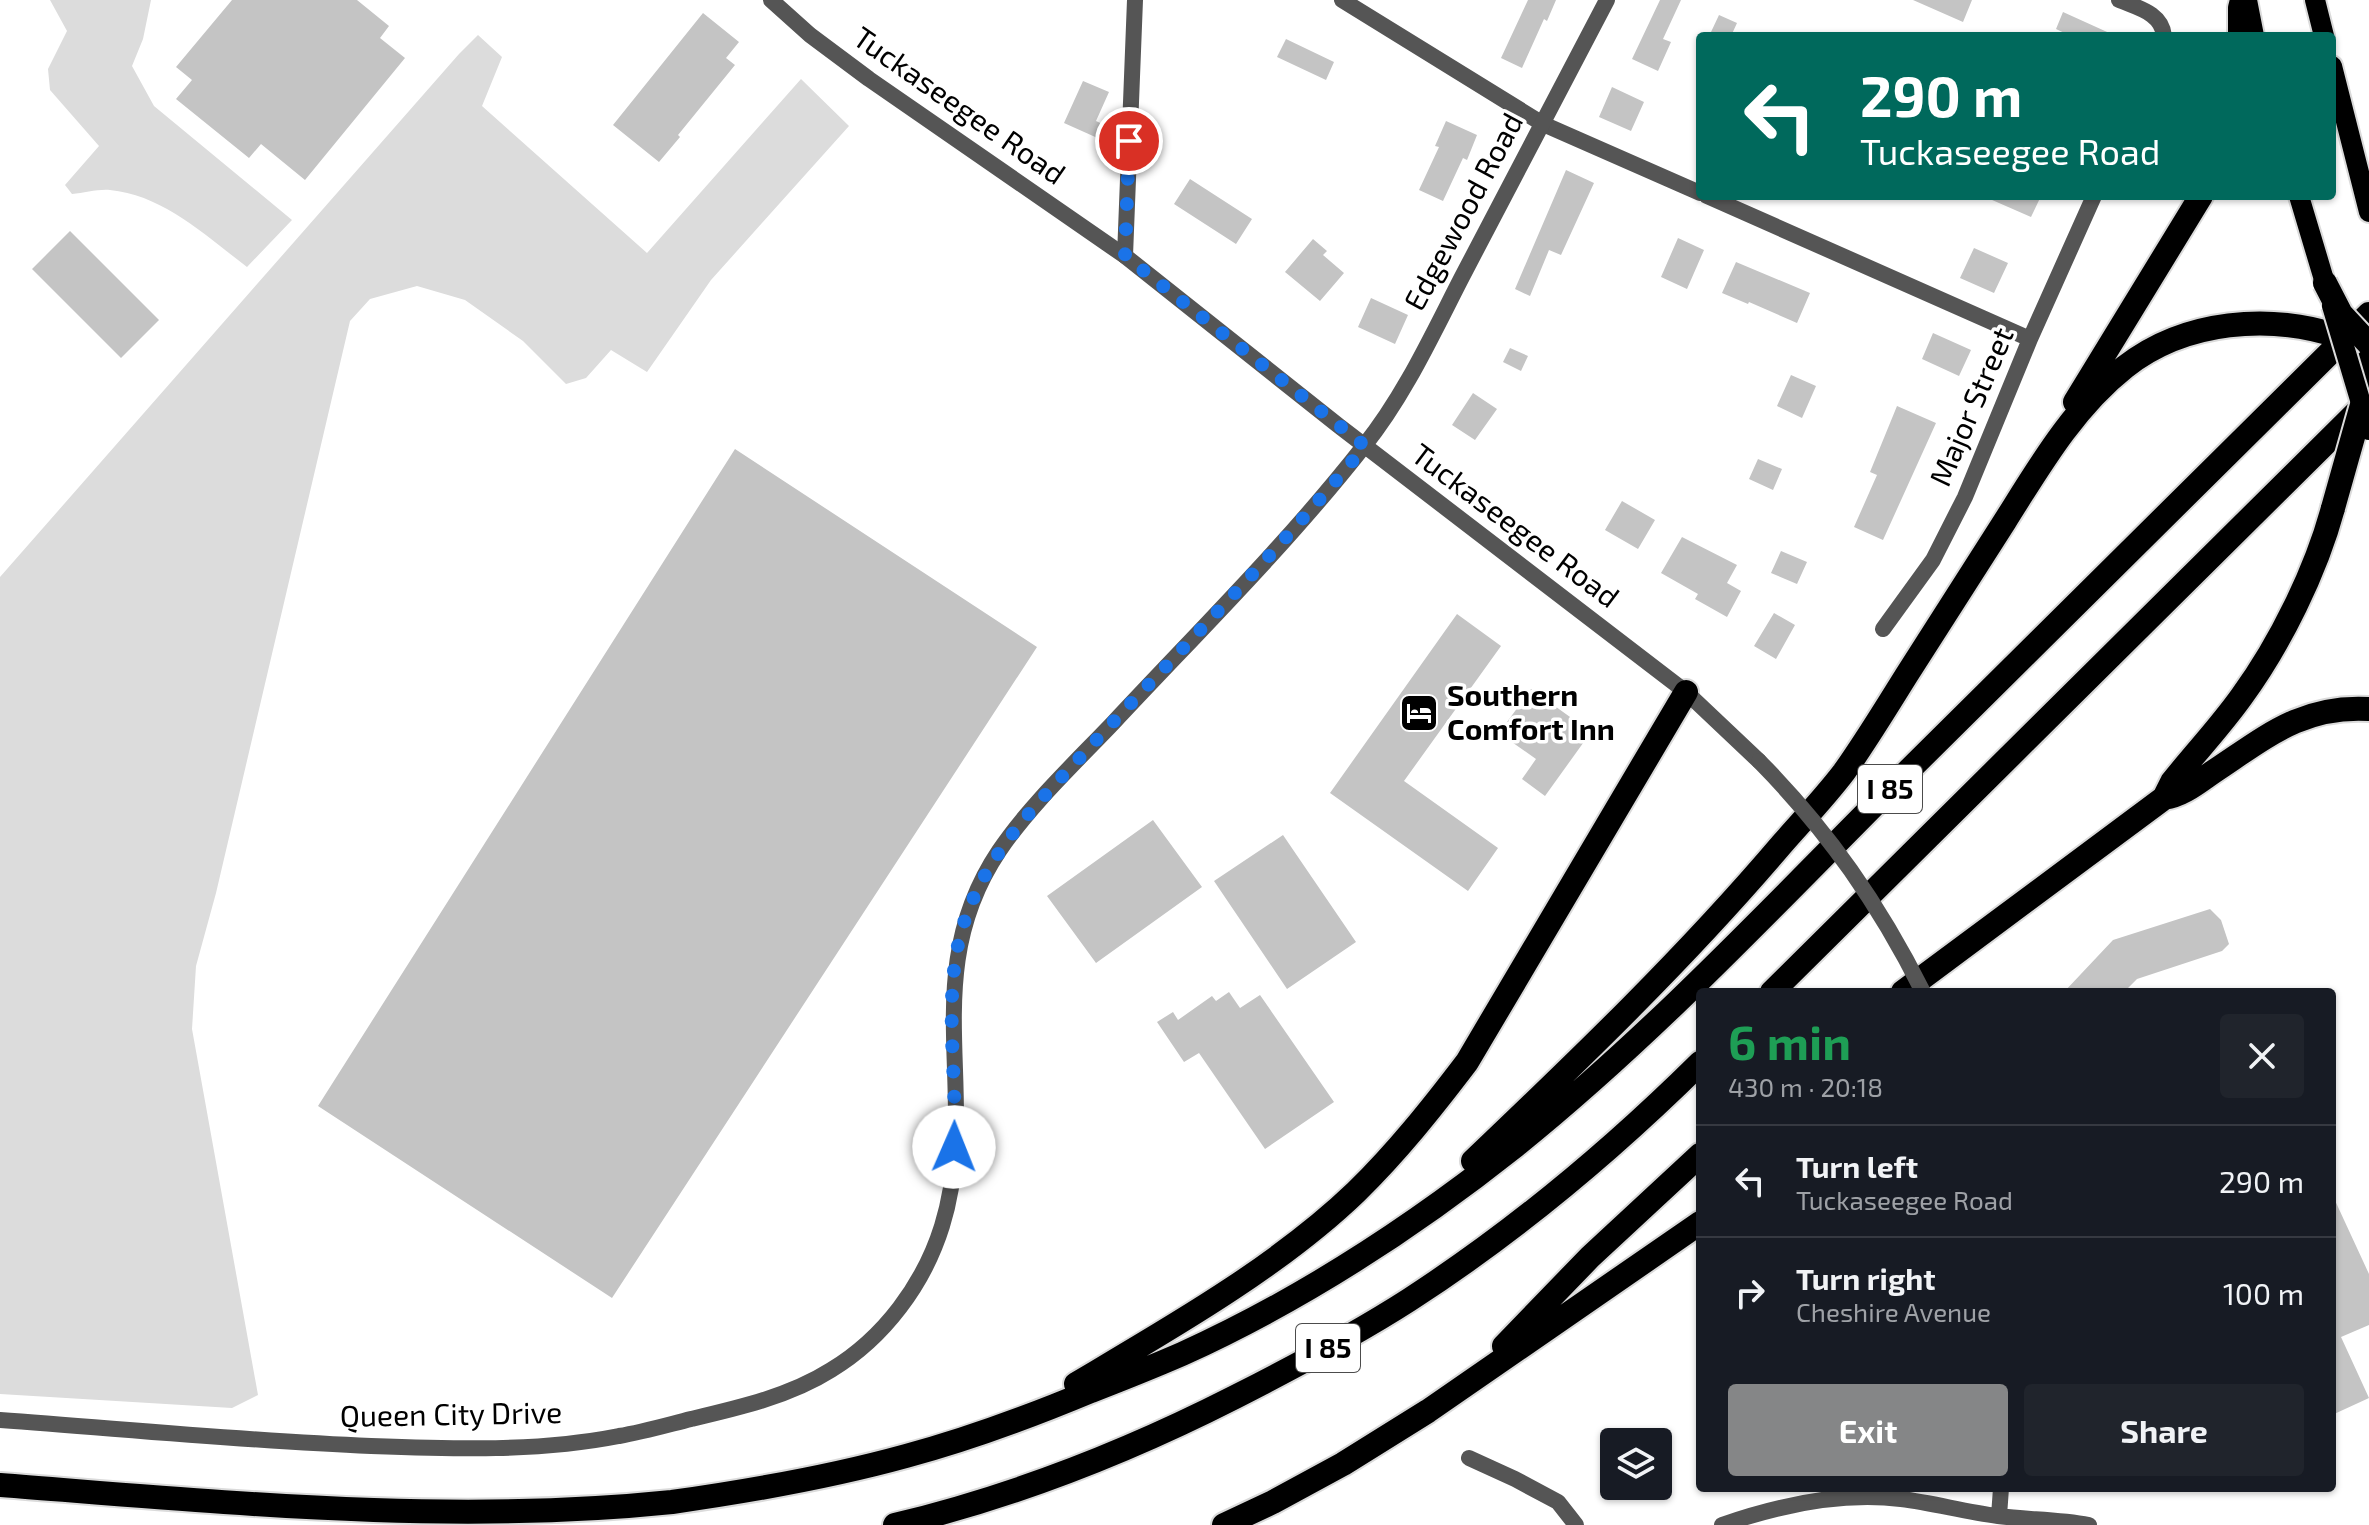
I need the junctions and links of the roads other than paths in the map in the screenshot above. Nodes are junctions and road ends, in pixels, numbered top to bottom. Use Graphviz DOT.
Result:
graph roads {
  1 [pos="771,0"];
  2 [pos="1135,0"];
  3 [pos="1342,0"];
  4 [pos="1607,0"];
  5 [pos="2119,0"];
  6 [pos="2244,0"];
  7 [pos="2315,0"];
  8 [pos="2163,32"];
  9 [pos="2240,32"];
  10 [pos="2253,32"];
  11 [pos="2323,32"];
  12 [pos="2336,82"];
  13 [pos="1543,124"];
  14 [pos="1696,191"];
  15 [pos="1716,200"];
  16 [pos="2092,200"];
  17 [pos="2199,200"];
  18 [pos="2300,200"];
  19 [pos="2369,212"];
  20 [pos="1125,256"];
  21 [pos="2325,283"];
  22 [pos="2369,314"];
  23 [pos="2341,337"];
  24 [pos="2030,339"];
  25 [pos="2369,344"];
  26 [pos="2369,356"];
  27 [pos="2365,403"];
  28 [pos="2369,430"];
  29 [pos="2056,442"];
  30 [pos="1365,446"];
  31 [pos="1883,629"];
  32 [pos="1686,692"];
  33 [pos="2369,709"];
  34 [pos="2164,798"];
  35 [pos="1776,988"];
  36 [pos="1908,988"];
  37 [pos="1921,988"];
  38 [pos="1696,1067"];
  39 [pos="1696,1159"];
  40 [pos="1696,1226"];
  41 [pos="1388,1238"];
  42 [pos="1465,1384"];
  43 [pos="0,1420"];
  44 [pos="987,1432"];
  45 [pos="1469,1458"];
  46 [pos="0,1485"];
  47 [pos="2001,1492"];
  48 [pos="1999,1516"];
  49 [pos="895,1525"];
  50 [pos="1224,1525"];
  51 [pos="1576,1525"];
  52 [pos="1722,1525"];
  53 [pos="2016,1525"];
  54 [pos="2089,1525"];
  1 -- 20 [label="street, Tuckaseegee Road"];
  2 -- 20 [label="street"];
  3 -- 13 [label="street"];
  4 -- 13 [label="street, Edgewood Road"];
  5 -- 8 [label="street"];
  6 -- 9 [label="highway"];
  6 -- 10 [label="main road"];
  7 -- 11 [label="main road"];
  12 -- 19 [label="main road"];
  13 -- 14 [label="street"];
  13 -- 30 [label="street, Edgewood Road"];
  15 -- 24 [label="street"];
  16 -- 24 [label="street, Major Street"];
  17 -- 29 [label="highway"];
  18 -- 21 [label="main road"];
  20 -- 30 [label="street, Tuckaseegee Road"];
  21 -- 23 [label="main road, bridge"];
  21 -- 25 [label="highway, bridge"];
  22 -- 41 [label="highway, I 85"];
  23 -- 26 [label="highway"];
  23 -- 27 [label="main road, bridge"];
  23 -- 29 [label="highway"];
  24 -- 31 [label="street, Major Street"];
  26 -- 27 [label="highway"];
  27 -- 28 [label="main road, bridge"];
  27 -- 34 [label="highway, bridge"];
  27 -- 35 [label="highway, I 85"];
  29 -- 41 [label="highway"];
  30 -- 32 [label="street, Tuckaseegee Road"];
  30 -- 43 [label="street, Queen City Drive"];
  32 -- 37 [label="street, Tuckaseegee Road, bridge"];
  32 -- 44 [label="highway"];
  33 -- 34 [label="highway"];
  34 -- 36 [label="highway"];
  38 -- 49 [label="highway, I 85"];
  39 -- 42 [label="highway"];
  40 -- 42 [label="highway"];
  41 -- 44 [label="highway, I 85"];
  42 -- 50 [label="highway"];
  44 -- 46 [label="highway, I 85"];
  45 -- 51 [label="street"];
  47 -- 48 [label="street"];
  48 -- 52 [label="street"];
  48 -- 53 [label="street"];
  48 -- 54 [label="street"];
}
